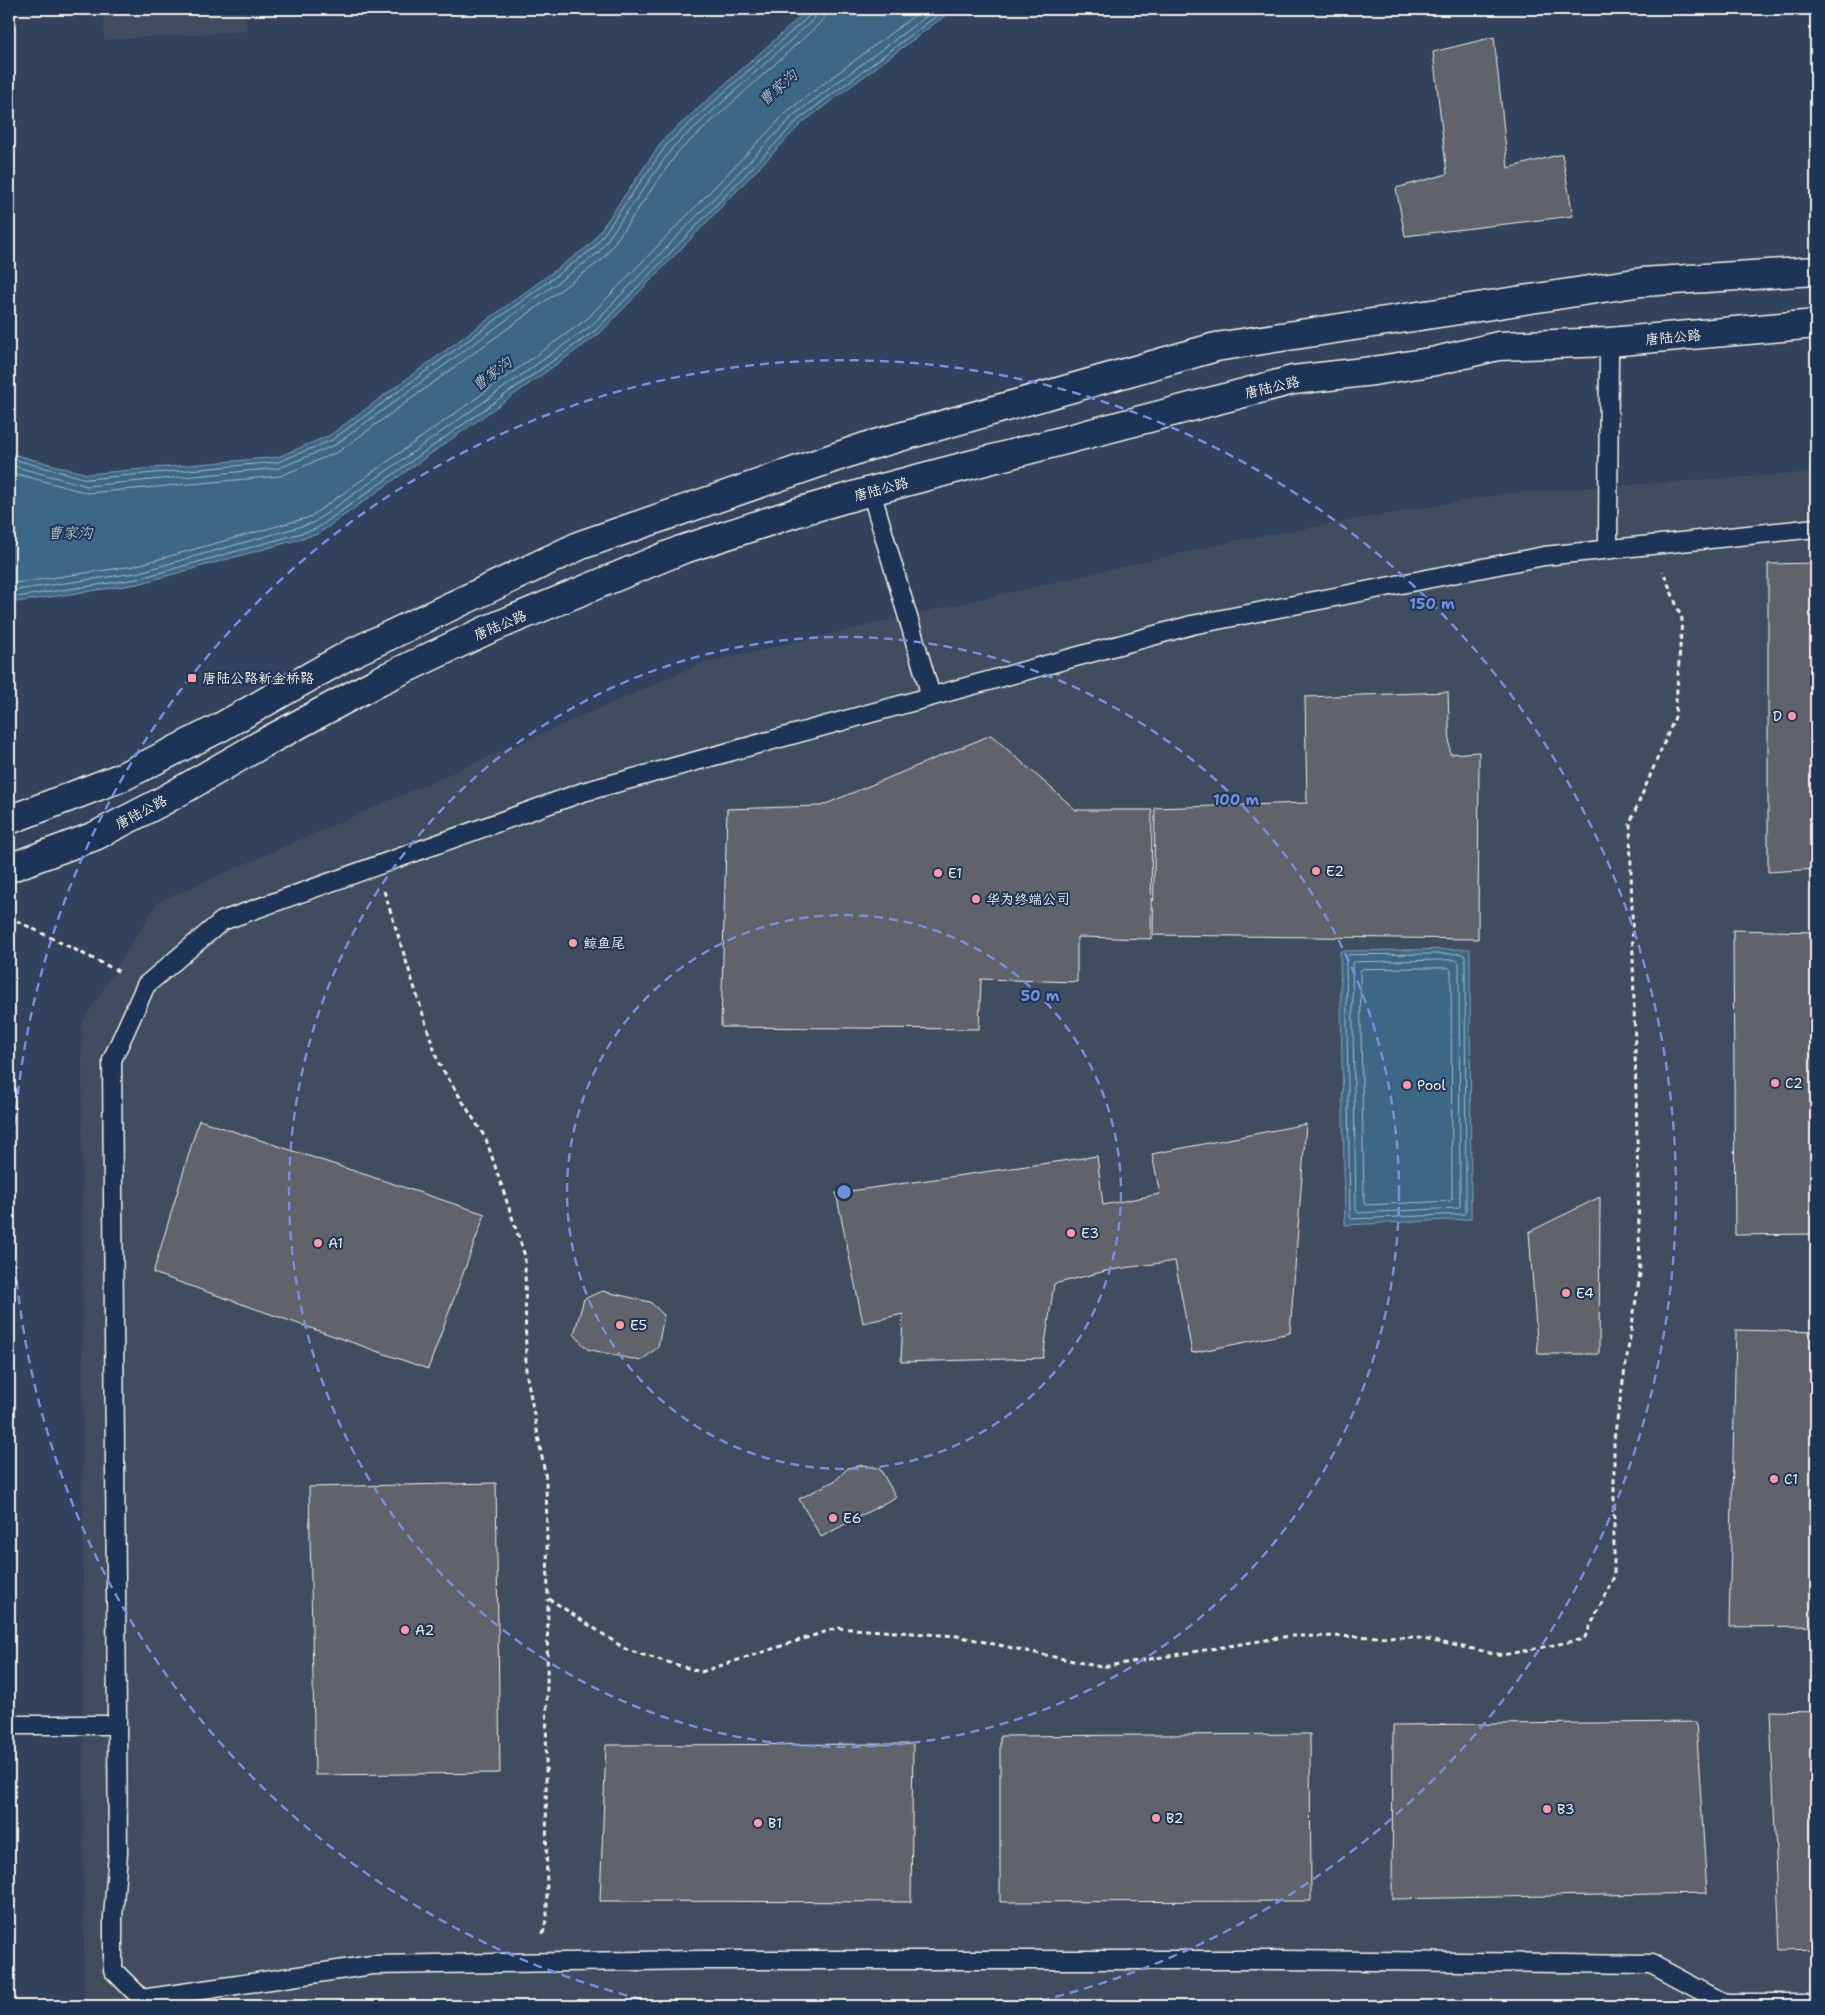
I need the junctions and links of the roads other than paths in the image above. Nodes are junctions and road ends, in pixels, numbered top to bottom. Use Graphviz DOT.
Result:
graph roads {
  1 [pos="1816,271"];
  2 [pos="1816,324"];
  3 [pos="1610,342"];
  4 [pos="871,491"];
  5 [pos="1816,528"];
  6 [pos="1608,549"];
  7 [pos="931,696"];
  8 [pos="9,820"];
  9 [pos="9,868"];
  10 [pos="9,1725"];
  11 [pos="116,1725"];
  12 [pos="1816,2004"];
  1 -- 8 [label="main road"];
  2 -- 3 [label="main road, 唐陆公路"];
  3 -- 4 [label="main road, 唐陆公路"];
  3 -- 6 [label="lane"];
  4 -- 7 [label="lane"];
  4 -- 9 [label="main road, 唐陆公路"];
  5 -- 6 [label="lane"];
  6 -- 7 [label="lane"];
  7 -- 11 [label="lane"];
  10 -- 11 [label="lane"];
  11 -- 12 [label="lane"];
}
